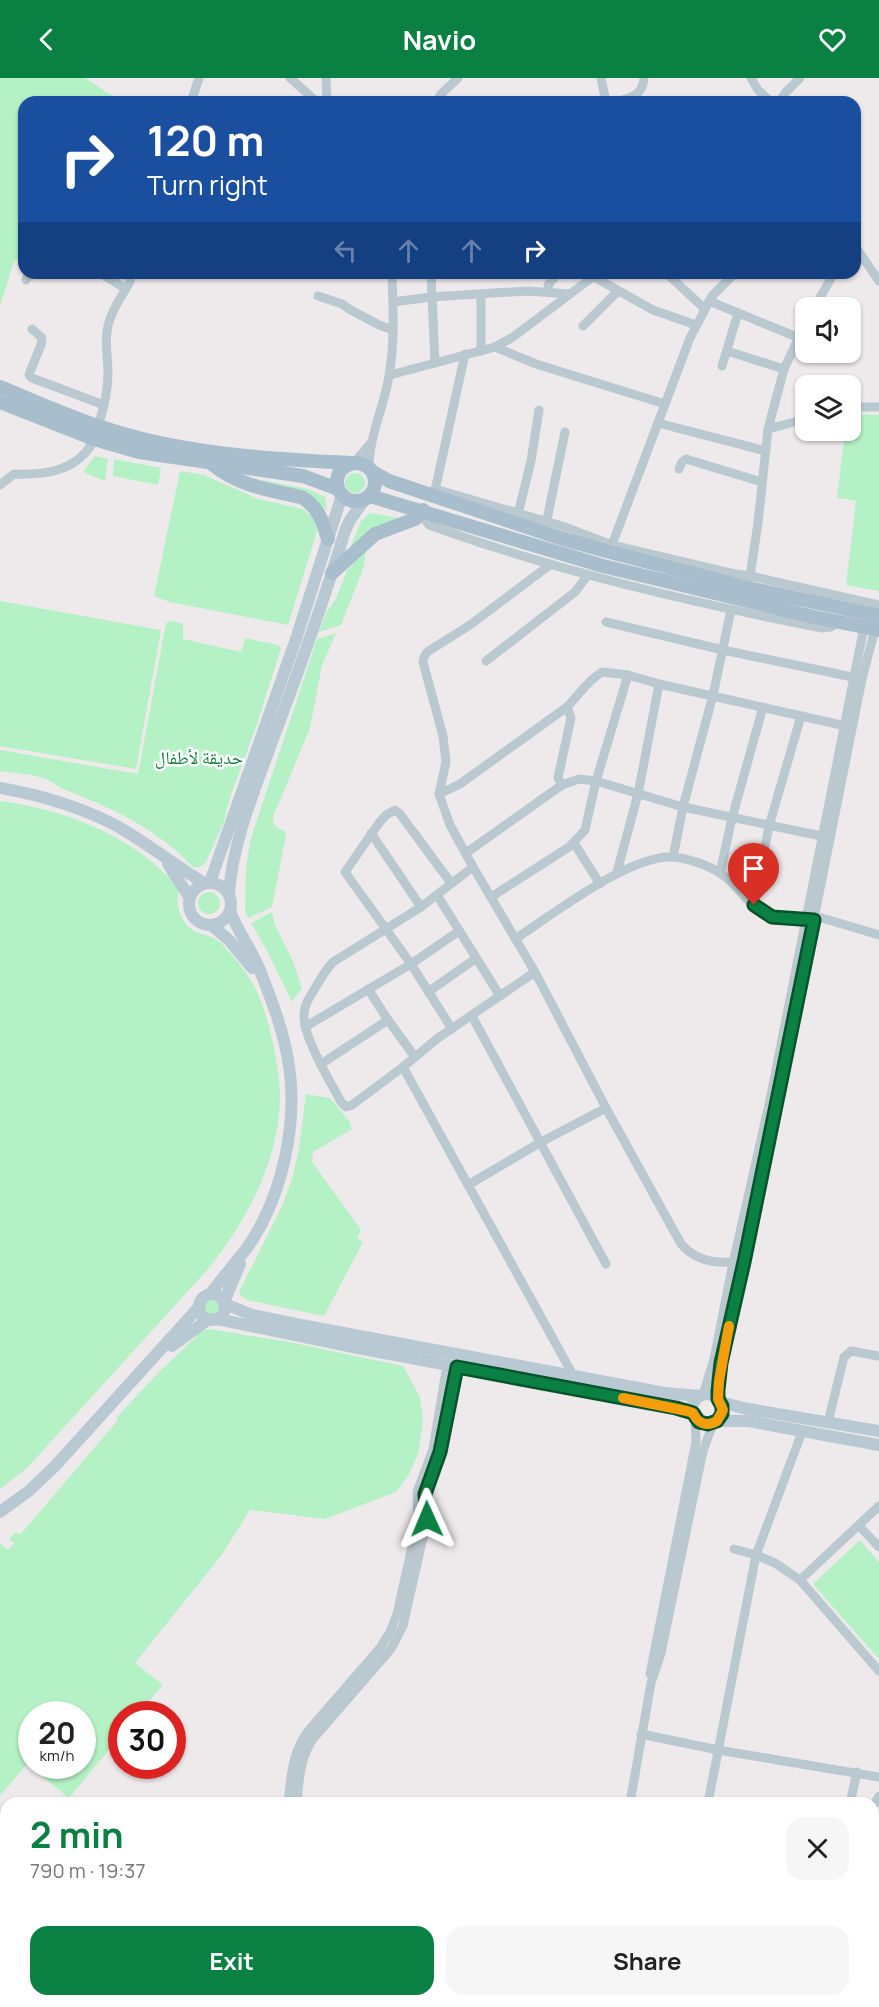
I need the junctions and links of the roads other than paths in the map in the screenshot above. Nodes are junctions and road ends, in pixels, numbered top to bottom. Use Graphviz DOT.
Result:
graph roads {
  1 [pos="199,78"];
  2 [pos="290,78"];
  3 [pos="326,78"];
  4 [pos="458,78"];
  5 [pos="601,78"];
  6 [pos="644,78"];
  7 [pos="751,78"];
  8 [pos="800,78"];
  9 [pos="193,96"];
  10 [pos="310,96"];
  11 [pos="327,96"];
  12 [pos="440,96"];
  13 [pos="605,96"];
  14 [pos="636,96"];
  15 [pos="764,96"];
  16 [pos="783,96"];
  17 [pos="861,255"];
  18 [pos="110,279"];
  19 [pos="130,279"];
  20 [pos="392,279"];
  21 [pos="431,279"];
  22 [pos="553,279"];
  23 [pos="590,279"];
  24 [pos="602,279"];
  25 [pos="674,279"];
  26 [pos="729,279"];
  27 [pos="831,279"];
  28 [pos="879,281"];
  29 [pos="126,289"];
  30 [pos="549,291"];
  31 [pos="618,291"];
  32 [pos="569,294"];
  33 [pos="481,295"];
  34 [pos="318,296"];
  35 [pos="432,297"];
  36 [pos="820,297"];
  37 [pos="393,302"];
  38 [pos="706,304"];
  39 [pos="738,313"];
  40 [pos="696,325"];
  41 [pos="583,326"];
  42 [pos="32,328"];
  43 [pos="393,330"];
  44 [pos="795,336"];
  45 [pos="795,342"];
  46 [pos="495,347"];
  47 [pos="481,351"];
  48 [pos="727,351"];
  49 [pos="465,354"];
  50 [pos="435,363"];
  51 [pos="722,366"];
  52 [pos="784,369"];
  53 [pos="390,375"];
  54 [pos="0,387"];
  55 [pos="0,402"];
  56 [pos="665,404"];
  57 [pos="104,405"];
  58 [pos="861,406"];
  59 [pos="879,407"];
  60 [pos="540,410"];
  61 [pos="795,422"];
  62 [pos="658,423"];
  63 [pos="768,429"];
  64 [pos="565,432"];
  65 [pos="96,433"];
  66 [pos="372,442"];
  67 [pos="766,451"];
  68 [pos="210,463"];
  69 [pos="353,463"];
  70 [pos="679,469"];
  71 [pos="371,470"];
  72 [pos="762,482"];
  73 [pos="0,485"];
  74 [pos="340,492"];
  75 [pos="434,492"];
  76 [pos="368,497"];
  77 [pos="424,511"];
  78 [pos="517,518"];
  79 [pos="411,520"];
  80 [pos="429,525"];
  81 [pos="546,528"];
  82 [pos="328,538"];
  83 [pos="611,548"];
  84 [pos="551,564"];
  85 [pos="332,573"];
  86 [pos="587,576"];
  87 [pos="749,582"];
  88 [pos="879,605"];
  89 [pos="731,610"];
  90 [pos="606,622"];
  91 [pos="838,622"];
  92 [pos="874,625"];
  93 [pos="723,650"];
  94 [pos="486,661"];
  95 [pos="628,675"];
  96 [pos="858,678"];
  97 [pos="659,684"];
  98 [pos="713,695"];
  99 [pos="567,707"];
  100 [pos="763,707"];
  101 [pos="801,716"];
  102 [pos="848,727"];
  103 [pos="596,781"];
  104 [pos="562,785"];
  105 [pos="0,788"];
  106 [pos="439,794"];
  107 [pos="638,794"];
  108 [pos="683,807"];
  109 [pos="732,818"];
  110 [pos="769,826"];
  111 [pos="371,833"];
  112 [pos="826,837"];
  113 [pos="574,843"];
  114 [pos="466,853"];
  115 [pos="159,854"];
  116 [pos="673,857"];
  117 [pos="472,867"];
  118 [pos="617,872"];
  119 [pos="720,873"];
  120 [pos="207,883"];
  121 [pos="451,883"];
  122 [pos="600,884"];
  123 [pos="229,893"];
  124 [pos="437,895"];
  125 [pos="491,897"];
  126 [pos="190,898"];
  127 [pos="754,905"];
  128 [pos="421,907"];
  129 [pos="230,911"];
  130 [pos="812,918"];
  131 [pos="211,925"];
  132 [pos="387,929"];
  133 [pos="459,931"];
  134 [pos="879,935"];
  135 [pos="515,939"];
  136 [pos="475,959"];
  137 [pos="411,964"];
  138 [pos="535,972"];
  139 [pos="264,982"];
  140 [pos="368,988"];
  141 [pos="428,992"];
  142 [pos="500,996"];
  143 [pos="472,1016"];
  144 [pos="388,1020"];
  145 [pos="305,1027"];
  146 [pos="452,1029"];
  147 [pos="415,1057"];
  148 [pos="321,1064"];
  149 [pos="403,1067"];
  150 [pos="606,1108"];
  151 [pos="541,1142"];
  152 [pos="468,1185"];
  153 [pos="246,1248"];
  154 [pos="744,1262"];
  155 [pos="733,1263"];
  156 [pos="606,1264"];
  157 [pos="210,1294"];
  158 [pos="224,1303"];
  159 [pos="199,1307"];
  160 [pos="213,1319"];
  161 [pos="879,1356"];
  162 [pos="154,1358"];
  163 [pos="452,1366"];
  164 [pos="573,1375"];
  165 [pos="702,1395"];
  166 [pos="719,1400"];
  167 [pos="694,1416"];
  168 [pos="715,1422"];
  169 [pos="828,1422"];
  170 [pos="879,1431"];
  171 [pos="802,1432"];
  172 [pos="879,1445"];
  173 [pos="879,1506"];
  174 [pos="0,1512"];
  175 [pos="859,1526"];
  176 [pos="879,1548"];
  177 [pos="734,1550"];
  178 [pos="756,1555"];
  179 [pos="800,1580"];
  180 [pos="879,1671"];
  181 [pos="651,1683"];
  182 [pos="641,1734"];
  183 [pos="718,1750"];
  184 [pos="857,1772"];
  185 [pos="879,1777"];
  186 [pos="289,1797"];
  187 [pos="298,1797"];
  188 [pos="631,1797"];
  189 [pos="709,1797"];
  190 [pos="851,1797"];
  1 -- 9 [label="street"];
  2 -- 10 [label="street"];
  3 -- 11 [label="street"];
  4 -- 12 [label="street"];
  5 -- 13 [label="street"];
  6 -- 14 [label="street"];
  7 -- 15 [label="street"];
  8 -- 16 [label="street"];
  17 -- 28 [label="street"];
  18 -- 29 [label="street"];
  19 -- 29 [label="street"];
  20 -- 37 [label="street"];
  21 -- 35 [label="street"];
  22 -- 30 [label="street"];
  23 -- 32 [label="street"];
  24 -- 31 [label="street"];
  25 -- 38 [label="street"];
  26 -- 38 [label="street"];
  27 -- 36 [label="street"];
  29 -- 57 [label="street"];
  30 -- 32 [label="street"];
  30 -- 33 [label="street"];
  31 -- 40 [label="street"];
  31 -- 41 [label="street"];
  32 -- 46 [label="street"];
  33 -- 35 [label="street"];
  33 -- 47 [label="street"];
  34 -- 43 [label="street"];
  35 -- 37 [label="street"];
  35 -- 50 [label="street"];
  37 -- 43 [label="street"];
  38 -- 39 [label="street"];
  38 -- 40 [label="street"];
  39 -- 44 [label="street"];
  39 -- 48 [label="street"];
  40 -- 56 [label="street"];
  42 -- 57 [label="street"];
  43 -- 53 [label="street"];
  45 -- 52 [label="street"];
  46 -- 47 [label="street"];
  46 -- 56 [label="street"];
  47 -- 49 [label="street"];
  48 -- 51 [label="street"];
  48 -- 52 [label="street"];
  49 -- 50 [label="street"];
  49 -- 75 [label="street"];
  50 -- 53 [label="street"];
  52 -- 63 [label="street"];
  53 -- 66 [label="street"];
  54 -- 65 [label="main road"];
  55 -- 65 [label="main road"];
  56 -- 62 [label="street"];
  57 -- 65 [label="street"];
  58 -- 59 [label="street"];
  60 -- 78 [label="street"];
  61 -- 63 [label="street"];
  62 -- 67 [label="street"];
  62 -- 83 [label="street"];
  63 -- 67 [label="street"];
  64 -- 81 [label="street"];
  65 -- 68 [label="main road"];
  65 -- 69 [label="main road"];
  65 -- 73 [label="street"];
  66 -- 69 [label="street"];
  66 -- 71 [label="street"];
  67 -- 72 [label="street"];
  68 -- 74 [label="main road"];
  68 -- 82 [label="main road"];
  69 -- 71 [label="main road"];
  69 -- 74 [label="main road"];
  70 -- 72 [label="street"];
  71 -- 75 [label="main road"];
  71 -- 76 [label="main road"];
  72 -- 87 [label="street"];
  74 -- 76 [label="main road"];
  74 -- 82 [label="street"];
  75 -- 78 [label="main road"];
  76 -- 77 [label="main road"];
  76 -- 85 [label="street"];
  77 -- 79 [label="main road"];
  77 -- 80 [label="street"];
  77 -- 91 [label="main road"];
  78 -- 81 [label="main road"];
  79 -- 80 [label="street"];
  79 -- 85 [label="main road"];
  80 -- 84 [label="street"];
  81 -- 83 [label="main road"];
  82 -- 120 [label="street"];
  83 -- 87 [label="main road"];
  84 -- 86 [label="street"];
  84 -- 106 [label="street"];
  85 -- 123 [label="street"];
  86 -- 89 [label="street"];
  86 -- 94 [label="street"];
  87 -- 88 [label="street"];
  87 -- 92 [label="main road"];
  89 -- 91 [label="street"];
  89 -- 93 [label="street"];
  90 -- 93 [label="street"];
  91 -- 92 [label="main road"];
  92 -- 96 [label="street"];
  93 -- 96 [label="street"];
  93 -- 98 [label="street"];
  95 -- 97 [label="street"];
  95 -- 99 [label="street"];
  95 -- 103 [label="street"];
  96 -- 102 [label="street"];
  97 -- 98 [label="street"];
  97 -- 107 [label="street"];
  98 -- 100 [label="street"];
  98 -- 108 [label="street"];
  99 -- 104 [label="street"];
  99 -- 106 [label="street"];
  100 -- 101 [label="street"];
  100 -- 109 [label="street"];
  101 -- 102 [label="street"];
  101 -- 110 [label="street"];
  102 -- 112 [label="street"];
  103 -- 104 [label="street"];
  103 -- 107 [label="street"];
  103 -- 113 [label="street"];
  104 -- 114 [label="street"];
  105 -- 115 [label="street"];
  106 -- 114 [label="street"];
  107 -- 108 [label="street"];
  107 -- 118 [label="street"];
  108 -- 109 [label="street"];
  108 -- 116 [label="street"];
  109 -- 110 [label="street"];
  109 -- 119 [label="street"];
  110 -- 112 [label="street"];
  110 -- 127 [label="street"];
  111 -- 121 [label="street"];
  111 -- 128 [label="street"];
  111 -- 132 [label="street"];
  112 -- 130 [label="street"];
  113 -- 122 [label="street"];
  113 -- 125 [label="street"];
  114 -- 117 [label="street"];
  115 -- 120 [label="street"];
  115 -- 126 [label="street"];
  116 -- 118 [label="street"];
  116 -- 119 [label="street"];
  117 -- 121 [label="street"];
  117 -- 125 [label="street"];
  118 -- 122 [label="street"];
  119 -- 127 [label="street"];
  120 -- 123 [label="street"];
  120 -- 126 [label="street"];
  121 -- 124 [label="street"];
  122 -- 135 [label="street"];
  123 -- 129 [label="street"];
  124 -- 128 [label="street"];
  124 -- 133 [label="street"];
  125 -- 135 [label="street"];
  126 -- 131 [label="street"];
  127 -- 130 [label="street"];
  128 -- 132 [label="street"];
  129 -- 131 [label="street"];
  129 -- 139 [label="street"];
  130 -- 134 [label="street"];
  130 -- 154 [label="street"];
  130 -- 155 [label="street"];
  131 -- 139 [label="street"];
  132 -- 137 [label="street"];
  132 -- 145 [label="street"];
  133 -- 136 [label="street"];
  133 -- 137 [label="street"];
  135 -- 138 [label="street"];
  136 -- 141 [label="street"];
  136 -- 142 [label="street"];
  137 -- 140 [label="street"];
  137 -- 141 [label="street"];
  138 -- 142 [label="street"];
  138 -- 150 [label="street"];
  139 -- 153 [label="street"];
  140 -- 144 [label="street"];
  140 -- 145 [label="street"];
  141 -- 146 [label="street"];
  142 -- 143 [label="street"];
  143 -- 146 [label="street"];
  143 -- 151 [label="street"];
  144 -- 147 [label="street"];
  144 -- 148 [label="street"];
  145 -- 148 [label="street"];
  146 -- 147 [label="street"];
  147 -- 149 [label="street"];
  148 -- 149 [label="street"];
  149 -- 152 [label="street"];
  150 -- 151 [label="street"];
  150 -- 155 [label="street"];
  151 -- 152 [label="street"];
  151 -- 156 [label="street"];
  152 -- 164 [label="street"];
  153 -- 157 [label="street"];
  153 -- 158 [label="street"];
  154 -- 155 [label="street"];
  154 -- 166 [label="street"];
  155 -- 165 [label="street"];
  157 -- 158 [label="street"];
  157 -- 159 [label="street"];
  158 -- 160 [label="street"];
  158 -- 164 [label="street"];
  159 -- 160 [label="street"];
  159 -- 162 [label="street"];
  160 -- 162 [label="street"];
  160 -- 163 [label="street"];
  161 -- 169 [label="street"];
  162 -- 174 [label="street"];
  163 -- 167 [label="street"];
  163 -- 186 [label="street"];
  163 -- 187 [label="street"];
  164 -- 165 [label="street"];
  165 -- 166 [label="street"];
  165 -- 167 [label="street"];
  166 -- 168 [label="street"];
  166 -- 169 [label="street"];
  167 -- 168 [label="street"];
  167 -- 181 [label="street"];
  168 -- 171 [label="street"];
  168 -- 181 [label="street"];
  169 -- 170 [label="street"];
  171 -- 172 [label="street"];
  171 -- 178 [label="street"];
  173 -- 175 [label="street"];
  175 -- 176 [label="street"];
  175 -- 179 [label="street"];
  177 -- 178 [label="street"];
  178 -- 179 [label="street"];
  178 -- 183 [label="street"];
  179 -- 180 [label="street"];
  181 -- 182 [label="street"];
  182 -- 183 [label="street"];
  182 -- 188 [label="street"];
  183 -- 184 [label="street"];
  183 -- 189 [label="street"];
  184 -- 185 [label="street"];
  184 -- 190 [label="street"];
}
